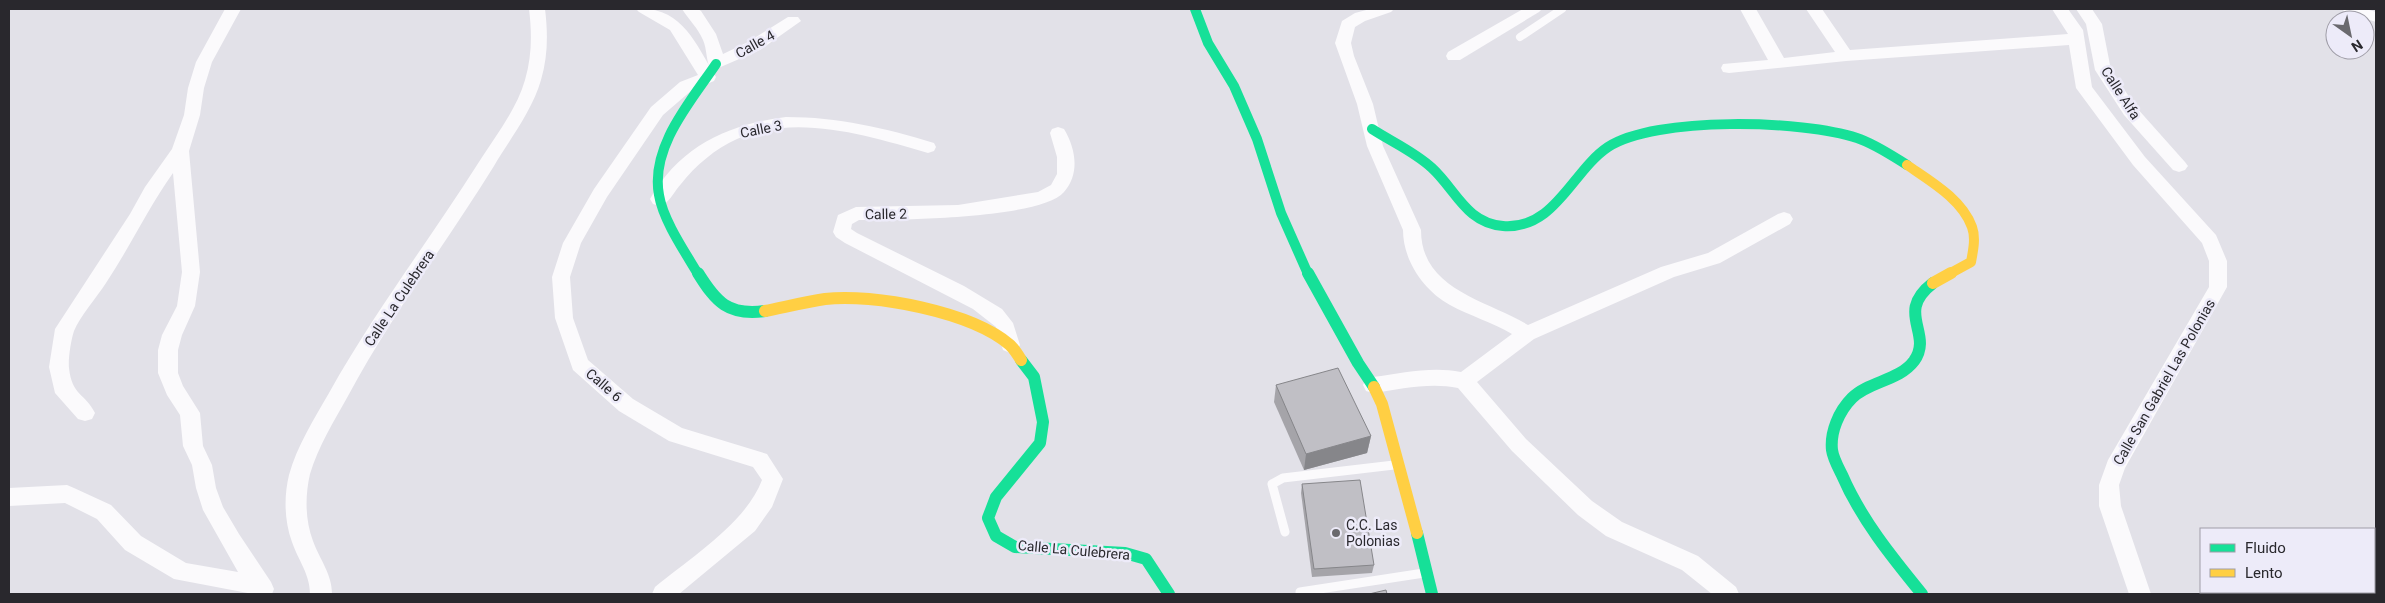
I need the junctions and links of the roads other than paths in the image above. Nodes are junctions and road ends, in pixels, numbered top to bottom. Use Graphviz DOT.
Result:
graph roads {
  1 [pos="233,9"];
  2 [pos="537,9"];
  3 [pos="644,9"];
  4 [pos="690,9"];
  5 [pos="1195,9"];
  6 [pos="1386,9"];
  7 [pos="1534,9"];
  8 [pos="1562,9"];
  9 [pos="1748,9"];
  10 [pos="1814,9"];
  11 [pos="2060,9"];
  12 [pos="2084,9"];
  13 [pos="2350,9"];
  14 [pos="2376,17"];
  15 [pos="793,21"];
  16 [pos="1520,37"];
  17 [pos="2076,38"];
  18 [pos="1454,56"];
  19 [pos="1846,56"];
  20 [pos="1779,64"];
  21 [pos="1729,68"];
  22 [pos="712,71"];
  23 [pos="1372,129"];
  24 [pos="1058,133"];
  25 [pos="928,146"];
  26 [pos="180,151"];
  27 [pos="2179,166"];
  28 [pos="659,199"];
  29 [pos="1784,219"];
  30 [pos="1527,334"];
  31 [pos="1010,345"];
  32 [pos="1464,381"];
  33 [pos="1374,385"];
  34 [pos="85,413"];
  35 [pos="1399,464"];
  36 [pos="9,497"];
  37 [pos="1285,532"];
  38 [pos="1427,572"];
  39 [pos="263,589"];
  40 [pos="1300,592"];
  41 [pos="321,594"];
  42 [pos="663,594"];
  43 [pos="1169,594"];
  44 [pos="1432,594"];
  45 [pos="1728,594"];
  46 [pos="1922,594"];
  47 [pos="2140,594"];
  1 -- 26 [label="street"];
  2 -- 41 [label="street, Calle La Culebrera"];
  3 -- 22 [label="street"];
  4 -- 22 [label="street"];
  5 -- 33 [label="street"];
  6 -- 23 [label="street"];
  7 -- 18 [label="street"];
  8 -- 16 [label="lane"];
  9 -- 20 [label="street"];
  10 -- 19 [label="street"];
  11 -- 17 [label="street, Calle San Gabriel Las Polonias"];
  12 -- 27 [label="street, Calle Alfa"];
  13 -- 14 [label="street"];
  15 -- 22 [label="street, Calle 4"];
  17 -- 19 [label="street"];
  17 -- 47 [label="street, Calle San Gabriel Las Polonias"];
  19 -- 20 [label="street"];
  20 -- 21 [label="street"];
  22 -- 28 [label="street, Calle La Culebrera"];
  22 -- 42 [label="street, Calle 6"];
  23 -- 30 [label="street"];
  23 -- 46 [label="street"];
  24 -- 31 [label="street, Calle 2"];
  25 -- 28 [label="street, Calle 3"];
  26 -- 34 [label="street"];
  26 -- 39 [label="street"];
  28 -- 31 [label="street, Calle La Culebrera"];
  29 -- 30 [label="street"];
  30 -- 32 [label="street"];
  31 -- 43 [label="street, Calle La Culebrera"];
  32 -- 33 [label="street"];
  32 -- 45 [label="street"];
  33 -- 35 [label="street"];
  35 -- 37 [label="lane"];
  35 -- 38 [label="street"];
  36 -- 39 [label="street"];
  38 -- 40 [label="lane"];
  38 -- 44 [label="street"];
}
